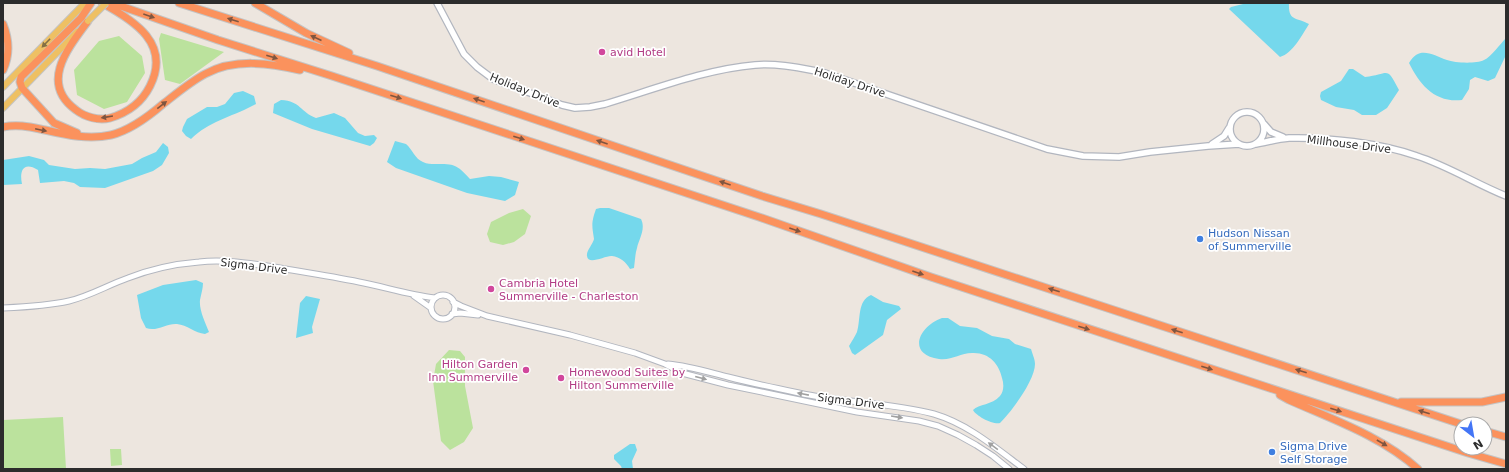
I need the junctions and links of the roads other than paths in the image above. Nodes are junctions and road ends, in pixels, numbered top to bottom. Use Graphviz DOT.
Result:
graph roads {
  1 [pos="85,3"];
  2 [pos="91,3"];
  3 [pos="101,3"];
  4 [pos="106,3"];
  5 [pos="112,3"];
  6 [pos="179,3"];
  7 [pos="255,3"];
  8 [pos="437,3"];
  9 [pos="86,19"];
  10 [pos="3,24"];
  11 [pos="377,66"];
  12 [pos="3,70"];
  13 [pos="332,76"];
  14 [pos="3,87"];
  15 [pos="22,88"];
  16 [pos="3,108"];
  17 [pos="1263,123"];
  18 [pos="1230,126"];
  19 [pos="3,127"];
  20 [pos="89,138"];
  21 [pos="1289,138"];
  22 [pos="1239,144"];
  23 [pos="1256,144"];
  24 [pos="1208,146"];
  25 [pos="1506,196"];
  26 [pos="413,296"];
  27 [pos="435,298"];
  28 [pos="454,302"];
  29 [pos="3,308"];
  30 [pos="431,308"];
  31 [pos="452,314"];
  32 [pos="487,316"];
  33 [pos="666,364"];
  34 [pos="1272,390"];
  35 [pos="1506,397"];
  36 [pos="845,401"];
  37 [pos="1394,402"];
  38 [pos="845,409"];
  39 [pos="1453,421"];
  40 [pos="1493,433"];
  41 [pos="1506,437"];
  42 [pos="1006,455"];
  43 [pos="1000,462"];
  44 [pos="1506,464"];
  45 [pos="1009,469"];
  46 [pos="1024,469"];
  47 [pos="1418,469"];
  1 -- 14 [label="main road, one-way"];
  2 -- 9 [label="highway"];
  3 -- 9 [label="highway, bridge"];
  3 -- 9 [label="highway, one-way"];
  4 -- 9 [label="main road, bridge"];
  5 -- 13 [label="highway, one-way"];
  11 -- 6 [label="highway, one-way"];
  11 -- 7 [label="highway, one-way"];
  8 -- 24 [label="main road, Holiday Drive"];
  9 -- 15 [label="highway"];
  10 -- 12 [label="highway"];
  37 -- 11 [label="highway, one-way"];
  20 -- 13 [label="highway, one-way"];
  13 -- 34 [label="highway, one-way"];
  15 -- 16 [label="main road"];
  15 -- 20 [label="highway"];
  17 -- 18 [label="main road"];
  17 -- 21 [label="main road"];
  17 -- 23 [label="main road"];
  18 -- 22 [label="main road"];
  18 -- 24 [label="main road, Holiday Drive"];
  19 -- 20 [label="highway, one-way"];
  21 -- 23 [label="main road, Millhouse Drive"];
  21 -- 25 [label="main road, Millhouse Drive"];
  22 -- 23 [label="main road"];
  22 -- 24 [label="main road, Holiday Drive"];
  26 -- 27 [label="street, Sigma Drive"];
  26 -- 29 [label="street, Sigma Drive"];
  26 -- 30 [label="street, Sigma Drive"];
  27 -- 28 [label="street"];
  27 -- 30 [label="street"];
  28 -- 31 [label="street"];
  28 -- 32 [label="street, Sigma Drive"];
  30 -- 31 [label="street"];
  31 -- 32 [label="street, Sigma Drive"];
  32 -- 33 [label="street, Sigma Drive"];
  36 -- 33 [label="street, Sigma Drive, one-way"];
  33 -- 38 [label="street, Sigma Drive, one-way"];
  34 -- 44 [label="highway, one-way"];
  34 -- 47 [label="highway, one-way"];
  35 -- 37 [label="highway"];
  36 -- 38 [label="street"];
  42 -- 36 [label="street, Sigma Drive, one-way"];
  39 -- 37 [label="highway, one-way"];
  38 -- 43 [label="street, Sigma Drive, one-way"];
  40 -- 41 [label="highway"];
  42 -- 43 [label="street"];
  42 -- 46 [label="street, Sigma Drive"];
  43 -- 45 [label="street, Sigma Drive"];
}
